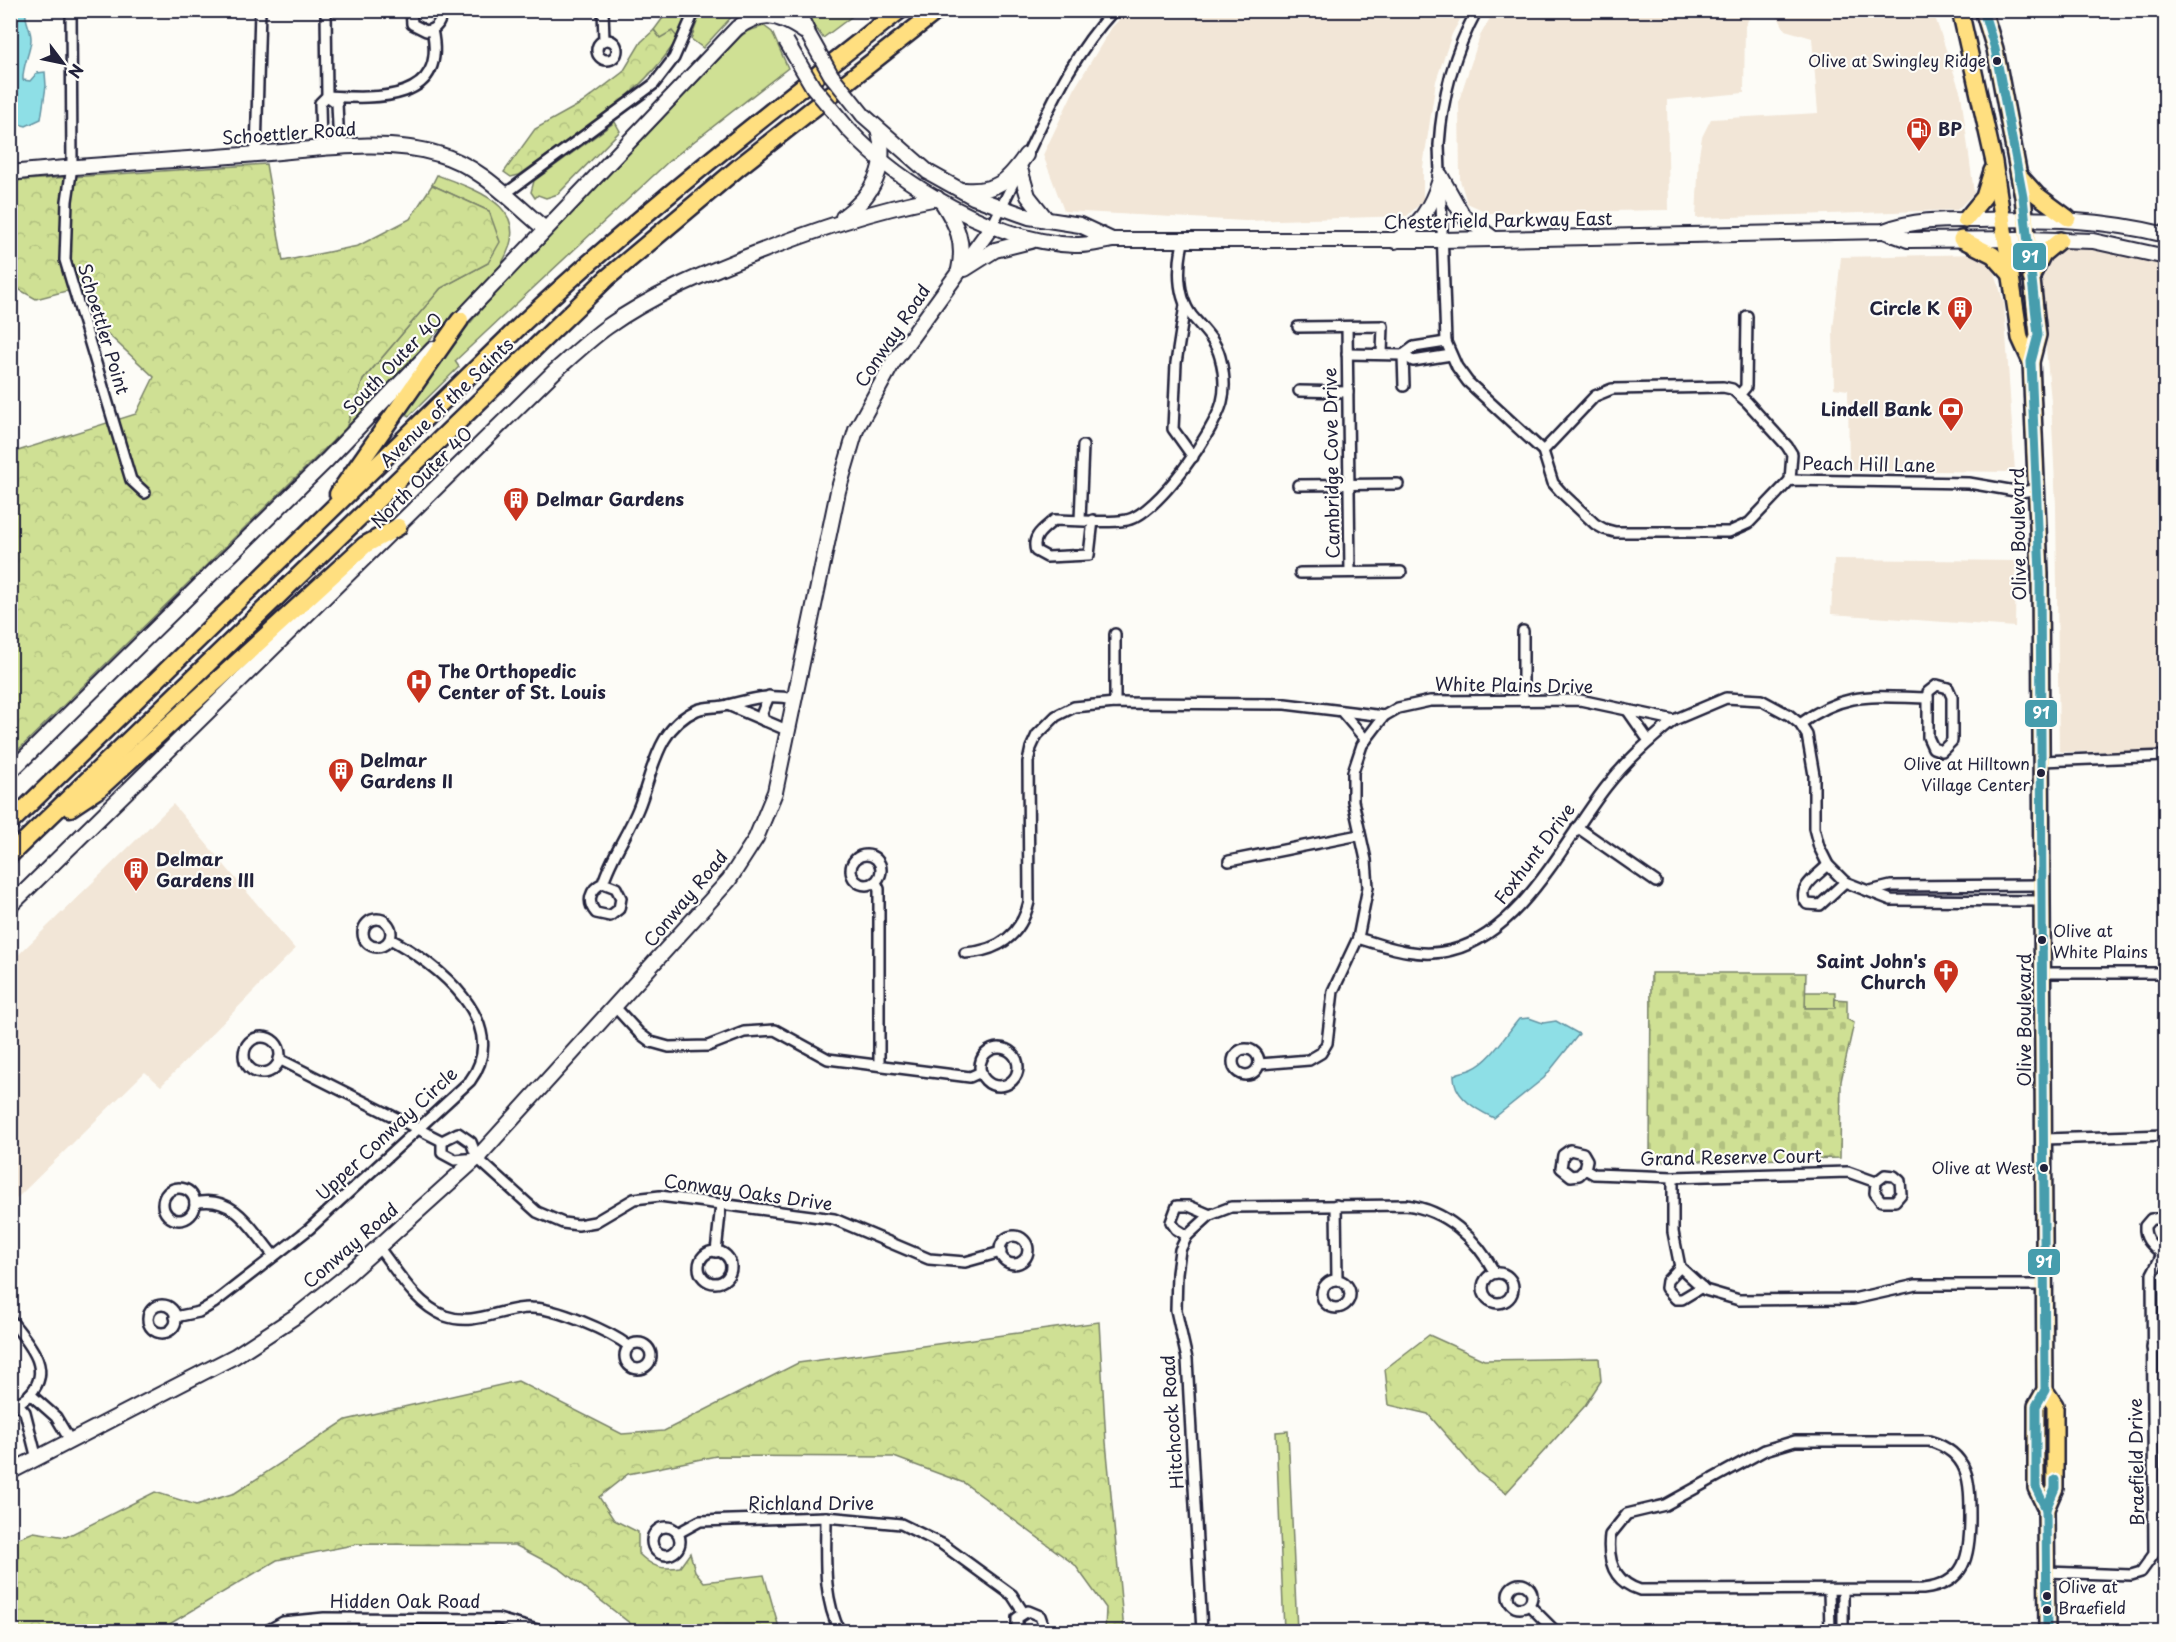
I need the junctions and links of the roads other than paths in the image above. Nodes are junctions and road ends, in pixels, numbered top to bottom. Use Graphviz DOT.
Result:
graph roads {
  1 [pos="71,10"];
  2 [pos="260,10"];
  3 [pos="326,10"];
  4 [pos="411,10"];
  5 [pos="440,10"];
  6 [pos="603,10"];
  7 [pos="695,10"];
  8 [pos="747,10"];
  9 [pos="797,10"];
  10 [pos="900,10"];
  11 [pos="938,10"];
  12 [pos="1114,10"];
  13 [pos="1477,10"];
  14 [pos="1960,10"];
  15 [pos="1983,10"];
  16 [pos="775,13"];
  17 [pos="737,28"];
  18 [pos="432,30"];
  19 [pos="804,30"];
  20 [pos="604,40"];
  21 [pos="327,96"];
  22 [pos="878,129"];
  23 [pos="339,148"];
  24 [pos="321,149"];
  25 [pos="256,154"];
  26 [pos="1026,155"];
  27 [pos="882,161"];
  28 [pos="1994,162"];
  29 [pos="72,166"];
  30 [pos="1020,169"];
  31 [pos="10,173"];
  32 [pos="2019,175"];
  33 [pos="1440,178"];
  34 [pos="960,190"];
  35 [pos="506,194"];
  36 [pos="939,199"];
  37 [pos="1001,208"];
  38 [pos="2024,218"];
  39 [pos="2068,218"];
  40 [pos="2003,219"];
  41 [pos="1047,220"];
  42 [pos="1965,220"];
  43 [pos="835,223"];
  44 [pos="992,226"];
  45 [pos="545,230"];
  46 [pos="1884,231"];
  47 [pos="2166,235"];
  48 [pos="1494,239"];
  49 [pos="1961,239"];
  50 [pos="2007,239"];
  51 [pos="2026,239"];
  52 [pos="1042,240"];
  53 [pos="1112,240"];
  54 [pos="1441,240"];
  55 [pos="2060,240"];
  56 [pos="1395,241"];
  57 [pos="1184,242"];
  58 [pos="2166,257"];
  59 [pos="958,273"];
  60 [pos="2012,275"];
  61 [pos="2031,278"];
  62 [pos="1185,305"];
  63 [pos="1747,316"];
  64 [pos="460,320"];
  65 [pos="1298,327"];
  66 [pos="1347,327"];
  67 [pos="1446,342"];
  68 [pos="1382,353"];
  69 [pos="1347,354"];
  70 [pos="1403,355"];
  71 [pos="1451,355"];
  72 [pos="2031,362"];
  73 [pos="1404,386"];
  74 [pos="1299,391"];
  75 [pos="1348,392"];
  76 [pos="1738,395"];
  77 [pos="1083,446"];
  78 [pos="1542,451"];
  79 [pos="1193,457"];
  80 [pos="1790,480"];
  81 [pos="1398,483"];
  82 [pos="1298,485"];
  83 [pos="1348,485"];
  84 [pos="2038,489"];
  85 [pos="145,493"];
  86 [pos="1080,520"];
  87 [pos="1093,520"];
  88 [pos="319,522"];
  89 [pos="398,527"];
  90 [pos="1350,572"];
  91 [pos="1401,572"];
  92 [pos="1300,573"];
  93 [pos="1523,631"];
  94 [pos="1115,634"];
  95 [pos="769,696"];
  96 [pos="1928,698"];
  97 [pos="795,699"];
  98 [pos="1523,700"];
  99 [pos="1115,703"];
  100 [pos="728,705"];
  101 [pos="1628,711"];
  102 [pos="1343,713"];
  103 [pos="1384,716"];
  104 [pos="1674,720"];
  105 [pos="764,721"];
  106 [pos="1800,724"];
  107 [pos="789,731"];
  108 [pos="1366,740"];
  109 [pos="1649,741"];
  110 [pos="2166,756"];
  111 [pos="2042,762"];
  112 [pos="10,772"];
  113 [pos="10,823"];
  114 [pos="1577,827"];
  115 [pos="37,830"];
  116 [pos="1359,835"];
  117 [pos="10,855"];
  118 [pos="1229,861"];
  119 [pos="1828,865"];
  120 [pos="876,882"];
  121 [pos="1656,882"];
  122 [pos="1845,882"];
  123 [pos="603,883"];
  124 [pos="1870,891"];
  125 [pos="2044,893"];
  126 [pos="10,906"];
  127 [pos="1358,938"];
  128 [pos="390,939"];
  129 [pos="965,952"];
  130 [pos="2044,973"];
  131 [pos="2166,973"];
  132 [pos="616,1008"];
  133 [pos="279,1059"];
  134 [pos="1259,1064"];
  135 [pos="879,1065"];
  136 [pos="981,1072"];
  137 [pos="415,1129"];
  138 [pos="2166,1135"];
  139 [pos="2045,1139"];
  140 [pos="442,1141"];
  141 [pos="477,1158"];
  142 [pos="1585,1169"];
  143 [pos="1673,1178"];
  144 [pos="1876,1182"];
  145 [pos="195,1203"];
  146 [pos="721,1204"];
  147 [pos="1336,1205"];
  148 [pos="1210,1215"];
  149 [pos="2166,1219"];
  150 [pos="1187,1236"];
  151 [pos="379,1248"];
  152 [pos="2163,1250"];
  153 [pos="716,1252"];
  154 [pos="1001,1252"];
  155 [pos="274,1256"];
  156 [pos="1680,1267"];
  157 [pos="1495,1273"];
  158 [pos="1337,1279"];
  159 [pos="2045,1284"];
  160 [pos="1702,1287"];
  161 [pos="176,1317"];
  162 [pos="10,1319"];
  163 [pos="629,1346"];
  164 [pos="2152,1348"];
  165 [pos="2166,1348"];
  166 [pos="30,1394"];
  167 [pos="14,1403"];
  168 [pos="46,1411"];
  169 [pos="28,1423"];
  170 [pos="71,1442"];
  171 [pos="37,1459"];
  172 [pos="10,1472"];
  173 [pos="2154,1512"];
  174 [pos="2166,1512"];
  175 [pos="826,1517"];
  176 [pos="678,1533"];
  177 [pos="2046,1572"];
  178 [pos="1829,1590"];
  179 [pos="1843,1590"];
  180 [pos="1529,1605"];
  181 [pos="1023,1612"];
  182 [pos="265,1632"];
  183 [pos="545,1632"];
  184 [pos="840,1632"];
  185 [pos="1017,1632"];
  186 [pos="1042,1632"];
  187 [pos="1202,1632"];
  188 [pos="1556,1632"];
  189 [pos="1830,1632"];
  190 [pos="1843,1632"];
  191 [pos="2047,1632"];
  1 -- 29 [label="street, Schoettler Point"];
  2 -- 25 [label="street"];
  3 -- 21 [label="street"];
  4 -- 18 [label="street"];
  5 -- 18 [label="street"];
  6 -- 20 [label="street"];
  7 -- 35 [label="street"];
  8 -- 17 [label="street"];
  9 -- 19 [label="street, Chesterfield Parkway East"];
  10 -- 88 [label="highway, Avenue of the Saints"];
  11 -- 115 [label="highway, Avenue of the Saints"];
  12 -- 26 [label="street, Conway Road"];
  13 -- 33 [label="street, Peach Hill Lane"];
  14 -- 28 [label="main road, Olive Boulevard"];
  15 -- 32 [label="main road, Olive Boulevard"];
  16 -- 17 [label="street, South Outer 40"];
  16 -- 19 [label="street"];
  16 -- 27 [label="street, Chesterfield Parkway East, bridge"];
  17 -- 45 [label="street, South Outer 40"];
  18 -- 21 [label="street"];
  19 -- 22 [label="street, Chesterfield Parkway East, bridge"];
  21 -- 23 [label="street"];
  21 -- 24 [label="street"];
  22 -- 27 [label="street"];
  22 -- 34 [label="street, Chesterfield Parkway East"];
  23 -- 24 [label="street, Schoettler Road"];
  23 -- 35 [label="street, Schoettler Road"];
  24 -- 25 [label="street, Schoettler Road"];
  25 -- 29 [label="street, Schoettler Road"];
  26 -- 30 [label="street, Conway Road"];
  26 -- 34 [label="street"];
  27 -- 36 [label="street, Chesterfield Parkway East"];
  27 -- 43 [label="street"];
  28 -- 40 [label="main road, Olive Boulevard"];
  28 -- 42 [label="main road"];
  29 -- 31 [label="street, Schoettler Road"];
  29 -- 85 [label="street, Schoettler Point"];
  30 -- 37 [label="street, Conway Road"];
  30 -- 41 [label="street"];
  32 -- 38 [label="main road, Olive Boulevard"];
  32 -- 39 [label="main road"];
  33 -- 48 [label="street"];
  33 -- 54 [label="street, Peach Hill Lane"];
  33 -- 56 [label="street"];
  34 -- 37 [label="street, Chesterfield Parkway East"];
  35 -- 45 [label="street, Schoettler Road"];
  36 -- 43 [label="street, North Outer 40"];
  36 -- 44 [label="street, Chesterfield Parkway East"];
  36 -- 59 [label="street"];
  37 -- 41 [label="street, Chesterfield Parkway East"];
  37 -- 44 [label="street, Conway Road"];
  38 -- 39 [label="street, Chesterfield Parkway East"];
  38 -- 40 [label="street, Chesterfield Parkway East"];
  38 -- 51 [label="main road, Olive Boulevard"];
  39 -- 47 [label="street, Chesterfield Parkway East"];
  40 -- 42 [label="street, Chesterfield Parkway East"];
  40 -- 50 [label="main road, Olive Boulevard"];
  41 -- 53 [label="street, Chesterfield Parkway East"];
  42 -- 46 [label="street, Chesterfield Parkway East"];
  43 -- 89 [label="street, North Outer 40"];
  44 -- 52 [label="street, Chesterfield Parkway East"];
  44 -- 59 [label="street, Conway Road"];
  45 -- 64 [label="street, South Outer 40"];
  46 -- 48 [label="street, Chesterfield Parkway East"];
  46 -- 49 [label="street, Chesterfield Parkway East"];
  48 -- 54 [label="street, Chesterfield Parkway East"];
  49 -- 50 [label="street, Chesterfield Parkway East"];
  49 -- 60 [label="main road"];
  50 -- 51 [label="street, Chesterfield Parkway East"];
  50 -- 60 [label="main road, Olive Boulevard"];
  51 -- 55 [label="street, Chesterfield Parkway East"];
  51 -- 61 [label="main road, Olive Boulevard"];
  52 -- 53 [label="street, Chesterfield Parkway East"];
  52 -- 59 [label="street"];
  53 -- 57 [label="street, Chesterfield Parkway East"];
  54 -- 56 [label="street, Chesterfield Parkway East"];
  54 -- 67 [label="street, Peach Hill Lane"];
  55 -- 58 [label="street, Chesterfield Parkway East"];
  55 -- 61 [label="main road"];
  56 -- 57 [label="street, Chesterfield Parkway East"];
  57 -- 62 [label="street"];
  59 -- 97 [label="street, Conway Road"];
  60 -- 72 [label="main road, Olive Boulevard"];
  61 -- 72 [label="main road, Olive Boulevard"];
  62 -- 79 [label="street"];
  62 -- 79 [label="street"];
  63 -- 76 [label="street"];
  64 -- 88 [label="highway"];
  64 -- 112 [label="street, South Outer 40"];
  65 -- 66 [label="street"];
  66 -- 68 [label="street"];
  66 -- 69 [label="street, Cambridge Cove Drive"];
  67 -- 70 [label="street, Cambridge Cove Drive"];
  67 -- 71 [label="street, Peach Hill Lane"];
  68 -- 69 [label="street, Cambridge Cove Drive"];
  68 -- 70 [label="street, Cambridge Cove Drive"];
  69 -- 75 [label="street, Cambridge Cove Drive"];
  70 -- 71 [label="street, Cambridge Cove Drive"];
  70 -- 73 [label="street"];
  71 -- 78 [label="street, Peach Hill Lane"];
  72 -- 84 [label="main road, Olive Boulevard"];
  74 -- 75 [label="street"];
  75 -- 83 [label="street, Cambridge Cove Drive"];
  76 -- 78 [label="street"];
  76 -- 80 [label="street"];
  77 -- 86 [label="street"];
  78 -- 80 [label="street, Peach Hill Lane"];
  79 -- 87 [label="street"];
  80 -- 84 [label="street, Peach Hill Lane"];
  81 -- 83 [label="street"];
  82 -- 83 [label="street"];
  83 -- 90 [label="street, Cambridge Cove Drive"];
  84 -- 111 [label="main road, Olive Boulevard"];
  86 -- 87 [label="street"];
  86 -- 87 [label="street"];
  88 -- 113 [label="highway, Avenue of the Saints"];
  89 -- 115 [label="highway"];
  89 -- 126 [label="street, North Outer 40"];
  90 -- 91 [label="street"];
  90 -- 92 [label="street"];
  93 -- 98 [label="street"];
  94 -- 99 [label="street"];
  95 -- 97 [label="street"];
  95 -- 100 [label="street"];
  95 -- 105 [label="street"];
  96 -- 96 [label="street"];
  96 -- 106 [label="street"];
  97 -- 107 [label="street, Conway Road"];
  98 -- 101 [label="street, White Plains Drive"];
  98 -- 103 [label="street, White Plains Drive"];
  99 -- 102 [label="street, White Plains Drive"];
  99 -- 129 [label="street, White Plains Drive"];
  100 -- 105 [label="street"];
  100 -- 123 [label="street"];
  101 -- 104 [label="street, White Plains Drive"];
  101 -- 109 [label="street"];
  102 -- 103 [label="street, White Plains Drive"];
  102 -- 108 [label="street"];
  103 -- 108 [label="street"];
  104 -- 106 [label="street"];
  104 -- 109 [label="street, Foxhunt Drive"];
  105 -- 107 [label="street"];
  106 -- 119 [label="street"];
  107 -- 132 [label="street, Conway Road"];
  108 -- 116 [label="street"];
  109 -- 114 [label="street, Foxhunt Drive"];
  110 -- 111 [label="street"];
  111 -- 125 [label="main road, Olive Boulevard"];
  114 -- 121 [label="street"];
  114 -- 127 [label="street, Foxhunt Drive"];
  115 -- 117 [label="highway, Avenue of the Saints"];
  116 -- 118 [label="street"];
  116 -- 127 [label="street"];
  119 -- 122 [label="street"];
  119 -- 122 [label="street"];
  120 -- 135 [label="street"];
  122 -- 124 [label="street"];
  124 -- 125 [label="street"];
  124 -- 125 [label="street"];
  125 -- 130 [label="main road, Olive Boulevard"];
  127 -- 134 [label="street"];
  128 -- 137 [label="street, Upper Conway Circle"];
  130 -- 131 [label="street"];
  130 -- 139 [label="main road, Olive Boulevard"];
  132 -- 135 [label="street"];
  132 -- 141 [label="street, Conway Road"];
  133 -- 137 [label="street"];
  135 -- 136 [label="street"];
  136 -- 136 [label="street"];
  137 -- 140 [label="street"];
  137 -- 155 [label="street, Upper Conway Circle"];
  138 -- 139 [label="street"];
  139 -- 159 [label="main road, Olive Boulevard"];
  140 -- 141 [label="street"];
  140 -- 141 [label="street, Conway Oaks Drive"];
  141 -- 146 [label="street, Conway Oaks Drive"];
  141 -- 151 [label="street, Conway Road"];
  142 -- 143 [label="street, Grand Reserve Court"];
  143 -- 144 [label="street, Grand Reserve Court"];
  143 -- 156 [label="street"];
  145 -- 155 [label="street"];
  146 -- 153 [label="street"];
  146 -- 154 [label="street, Conway Oaks Drive"];
  147 -- 148 [label="street"];
  147 -- 157 [label="street"];
  147 -- 158 [label="street"];
  148 -- 150 [label="street"];
  148 -- 150 [label="street"];
  149 -- 152 [label="street, Braefield Drive"];
  150 -- 187 [label="street, Hitchcock Road"];
  151 -- 163 [label="street"];
  151 -- 170 [label="street, Conway Road"];
  152 -- 164 [label="street, Braefield Drive"];
  155 -- 161 [label="street, Upper Conway Circle"];
  156 -- 160 [label="street"];
  156 -- 160 [label="street"];
  159 -- 160 [label="street"];
  159 -- 177 [label="main road, Olive Boulevard"];
  162 -- 166 [label="street"];
  164 -- 165 [label="street"];
  164 -- 173 [label="street, Braefield Drive"];
  166 -- 167 [label="street"];
  166 -- 168 [label="street"];
  167 -- 169 [label="street"];
  168 -- 169 [label="street"];
  168 -- 170 [label="street"];
  169 -- 171 [label="street"];
  170 -- 171 [label="street, Conway Road"];
  171 -- 172 [label="street, Conway Road"];
  173 -- 174 [label="street"];
  173 -- 177 [label="street, Braefield Drive"];
  175 -- 176 [label="street, Richland Drive"];
  175 -- 181 [label="street, Richland Drive"];
  175 -- 184 [label="street"];
  177 -- 191 [label="main road, Olive Boulevard"];
  178 -- 179 [label="street"];
  178 -- 179 [label="street"];
  178 -- 189 [label="street"];
  179 -- 190 [label="street"];
  180 -- 188 [label="street"];
  181 -- 185 [label="street"];
  181 -- 186 [label="street, Richland Drive"];
  182 -- 183 [label="street, Hidden Oak Road"];
}
